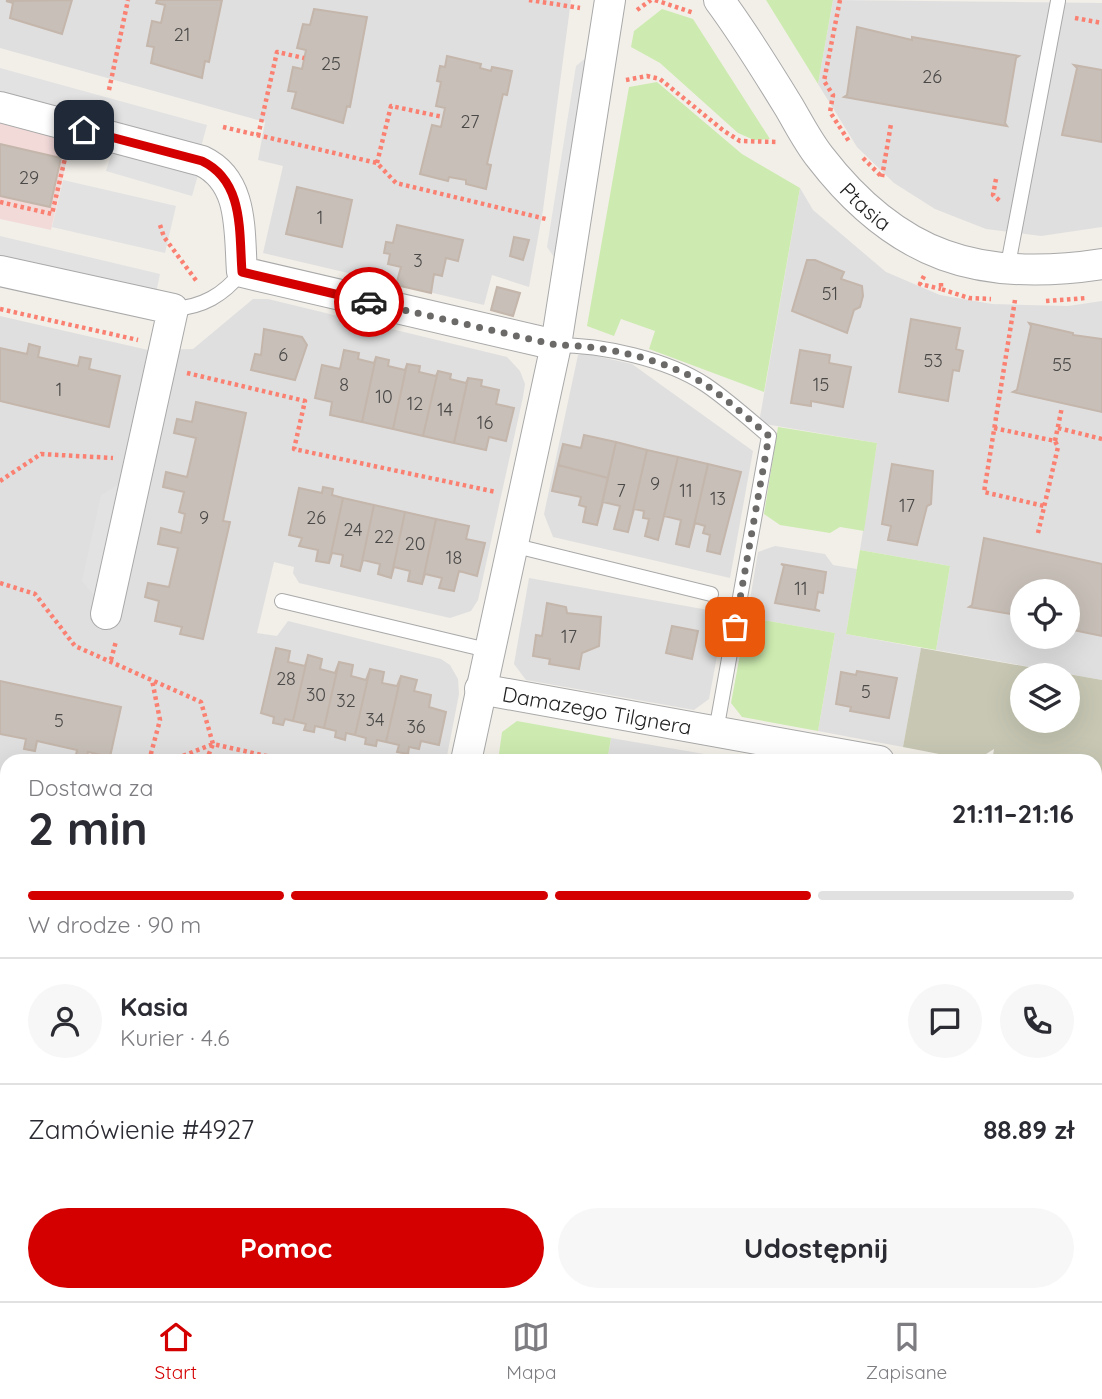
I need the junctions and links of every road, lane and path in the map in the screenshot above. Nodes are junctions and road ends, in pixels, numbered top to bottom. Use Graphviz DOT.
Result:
graph roads {
  1 [pos="128,0"];
  2 [pos="529,0"];
  3 [pos="610,0"];
  4 [pos="719,0"];
  5 [pos="840,0"];
  6 [pos="536,1"];
  7 [pos="1058,1"];
  8 [pos="581,8"];
  9 [pos="1070,17"];
  10 [pos="1102,23"];
  11 [pos="304,58"];
  12 [pos="109,90"];
  13 [pos="597,91"];
  14 [pos="0,107"];
  15 [pos="443,117"];
  16 [pos="891,124"];
  17 [pos="223,127"];
  18 [pos="258,136"];
  19 [pos="782,143"];
  20 [pos="66,153"];
  21 [pos="377,163"];
  22 [pos="882,177"];
  23 [pos="881,184"];
  24 [pos="0,202"];
  25 [pos="546,219"];
  26 [pos="160,225"];
  27 [pos="1102,264"];
  28 [pos="1007,270"];
  29 [pos="0,271"];
  30 [pos="242,272"];
  31 [pos="1015,300"];
  32 [pos="208,302"];
  33 [pos="0,309"];
  34 [pos="173,309"];
  35 [pos="556,345"];
  36 [pos="173,359"];
  37 [pos="1062,407"];
  38 [pos="994,428"];
  39 [pos="1058,428"];
  40 [pos="1102,439"];
  41 [pos="1055,441"];
  42 [pos="141,461"];
  43 [pos="0,481"];
  44 [pos="506,494"];
  45 [pos="1044,506"];
  46 [pos="1038,533"];
  47 [pos="512,545"];
  48 [pos="0,583"];
  49 [pos="711,594"];
  50 [pos="282,601"];
  51 [pos="106,614"];
  52 [pos="487,650"];
  53 [pos="152,680"];
  54 [pos="480,689"];
  55 [pos="716,732"];
  56 [pos="213,744"];
  57 [pos="151,754"];
  58 [pos="188,754"];
  59 [pos="209,754"];
  60 [pos="258,754"];
  61 [pos="467,754"];
  62 [pos="840,754"];
  1 -- 12 [label="path"];
  2 -- 6 [label="path"];
  3 -- 13 [label="street"];
  4 -- 28 [label="street, Ptasia"];
  5 -- 22 [label="path"];
  6 -- 8 [label="path"];
  7 -- 28 [label="lane"];
  9 -- 10 [label="path"];
  11 -- 18 [label="path"];
  13 -- 19 [label="path"];
  13 -- 35 [label="street"];
  14 -- 30 [label="street"];
  15 -- 21 [label="path"];
  16 -- 22 [label="path"];
  17 -- 18 [label="path"];
  18 -- 21 [label="path"];
  20 -- 24 [label="path"];
  21 -- 25 [label="path"];
  22 -- 23 [label="path"];
  26 -- 32 [label="path"];
  27 -- 28 [label="street, Ptasia"];
  29 -- 34 [label="street"];
  30 -- 32 [label="lane"];
  30 -- 35 [label="street"];
  31 -- 38 [label="path"];
  32 -- 34 [label="lane"];
  33 -- 36 [label="path"];
  34 -- 36 [label="street"];
  35 -- 47 [label="street"];
  35 -- 55 [label="lane, Damazego Tilgnera"];
  36 -- 42 [label="street"];
  36 -- 44 [label="path"];
  37 -- 39 [label="path"];
  38 -- 41 [label="path"];
  38 -- 45 [label="path"];
  39 -- 40 [label="path"];
  39 -- 41 [label="path"];
  41 -- 45 [label="path"];
  42 -- 43 [label="path"];
  42 -- 51 [label="street"];
  45 -- 46 [label="path"];
  47 -- 49 [label="lane"];
  47 -- 52 [label="street"];
  48 -- 53 [label="path"];
  50 -- 52 [label="lane"];
  52 -- 54 [label="street"];
  53 -- 56 [label="path"];
  53 -- 57 [label="path"];
  54 -- 55 [label="street, Damazego Tilgnera"];
  54 -- 61 [label="street"];
  55 -- 62 [label="street, Damazego Tilgnera"];
  56 -- 58 [label="path"];
  56 -- 59 [label="path"];
  56 -- 60 [label="path"];
}
